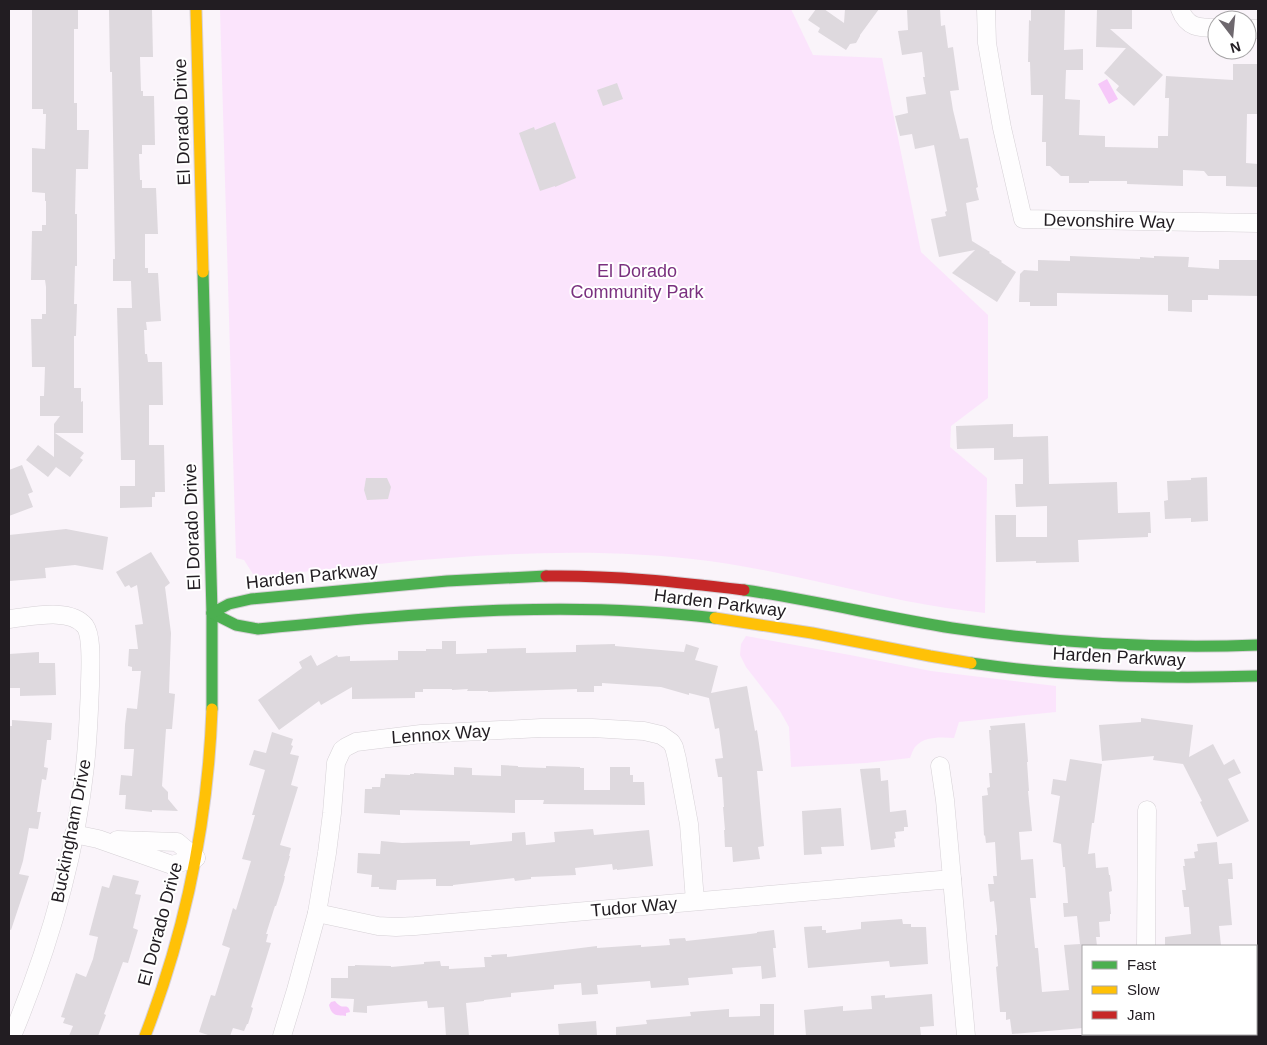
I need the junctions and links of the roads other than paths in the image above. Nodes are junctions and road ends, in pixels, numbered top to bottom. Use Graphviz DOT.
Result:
graph roads {
  1 [pos="196,9"];
  2 [pos="986,9"];
  3 [pos="1180,9"];
  4 [pos="1207,28"];
  5 [pos="1258,223"];
  6 [pos="212,613"];
  7 [pos="9,619"];
  8 [pos="1258,645"];
  9 [pos="1258,676"];
  10 [pos="940,766"];
  11 [pos="1147,810"];
  12 [pos="74,834"];
  13 [pos="196,858"];
  14 [pos="952,879"];
  15 [pos="695,901"];
  16 [pos="317,913"];
  17 [pos="1146,945"];
  18 [pos="12,1036"];
  19 [pos="145,1036"];
  20 [pos="282,1036"];
  21 [pos="966,1036"];
  1 -- 6 [label="street, El Dorado Drive"];
  2 -- 5 [label="street, Devonshire Way"];
  3 -- 4 [label="street"];
  6 -- 8 [label="street, Harden Parkway"];
  6 -- 9 [label="street, Harden Parkway"];
  6 -- 13 [label="street, El Dorado Drive"];
  7 -- 12 [label="street, Buckingham Drive"];
  10 -- 14 [label="street"];
  11 -- 17 [label="street"];
  12 -- 13 [label="street"];
  12 -- 18 [label="street, Buckingham Drive"];
  13 -- 19 [label="street, El Dorado Drive"];
  14 -- 15 [label="street, Tudor Way"];
  14 -- 21 [label="street"];
  15 -- 16 [label="street, Tudor Way"];
  15 -- 16 [label="street, Lennox Way"];
  16 -- 20 [label="street, Lennox Way"];
}
